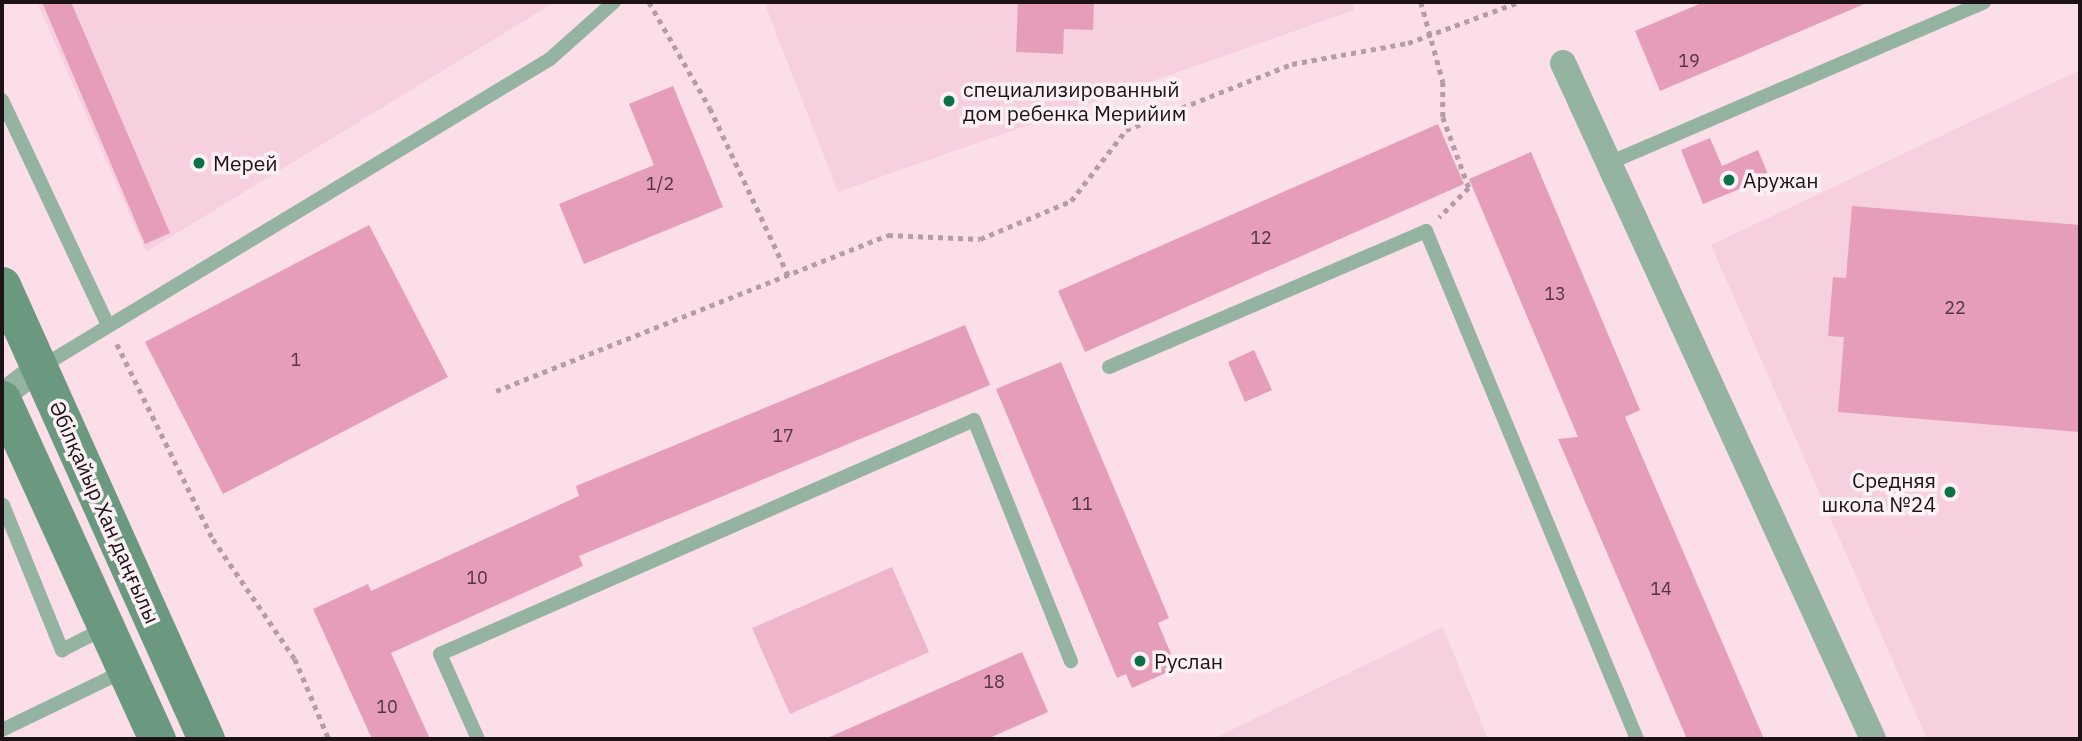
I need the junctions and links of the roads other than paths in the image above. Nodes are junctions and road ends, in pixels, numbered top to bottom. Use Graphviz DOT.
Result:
graph roads {
  1 [pos="614,2"];
  2 [pos="1984,2"];
  3 [pos="1563,63"];
  4 [pos="2,100"];
  5 [pos="1609,163"];
  6 [pos="2,285"];
  7 [pos="107,325"];
  8 [pos="40,367"];
  9 [pos="1109,367"];
  10 [pos="2,397"];
  11 [pos="3,505"];
  12 [pos="106,628"];
  13 [pos="1071,661"];
  14 [pos="126,670"];
  15 [pos="2,730"];
  16 [pos="157,739"];
  17 [pos="206,739"];
  18 [pos="478,739"];
  19 [pos="1637,739"];
  20 [pos="1873,739"];
  1 -- 7 [label="lane"];
  2 -- 5 [label="lane"];
  3 -- 5 [label="street"];
  4 -- 7 [label="lane"];
  5 -- 20 [label="street"];
  6 -- 8 [label="main road, Әбілқайыр Хан даңғылы"];
  7 -- 8 [label="lane"];
  8 -- 10 [label="street"];
  8 -- 17 [label="main road, Әбілқайыр Хан даңғылы"];
  9 -- 19 [label="lane"];
  10 -- 12 [label="main road"];
  11 -- 12 [label="lane"];
  12 -- 14 [label="main road"];
  13 -- 18 [label="lane"];
  14 -- 15 [label="lane"];
  14 -- 16 [label="main road"];
}
